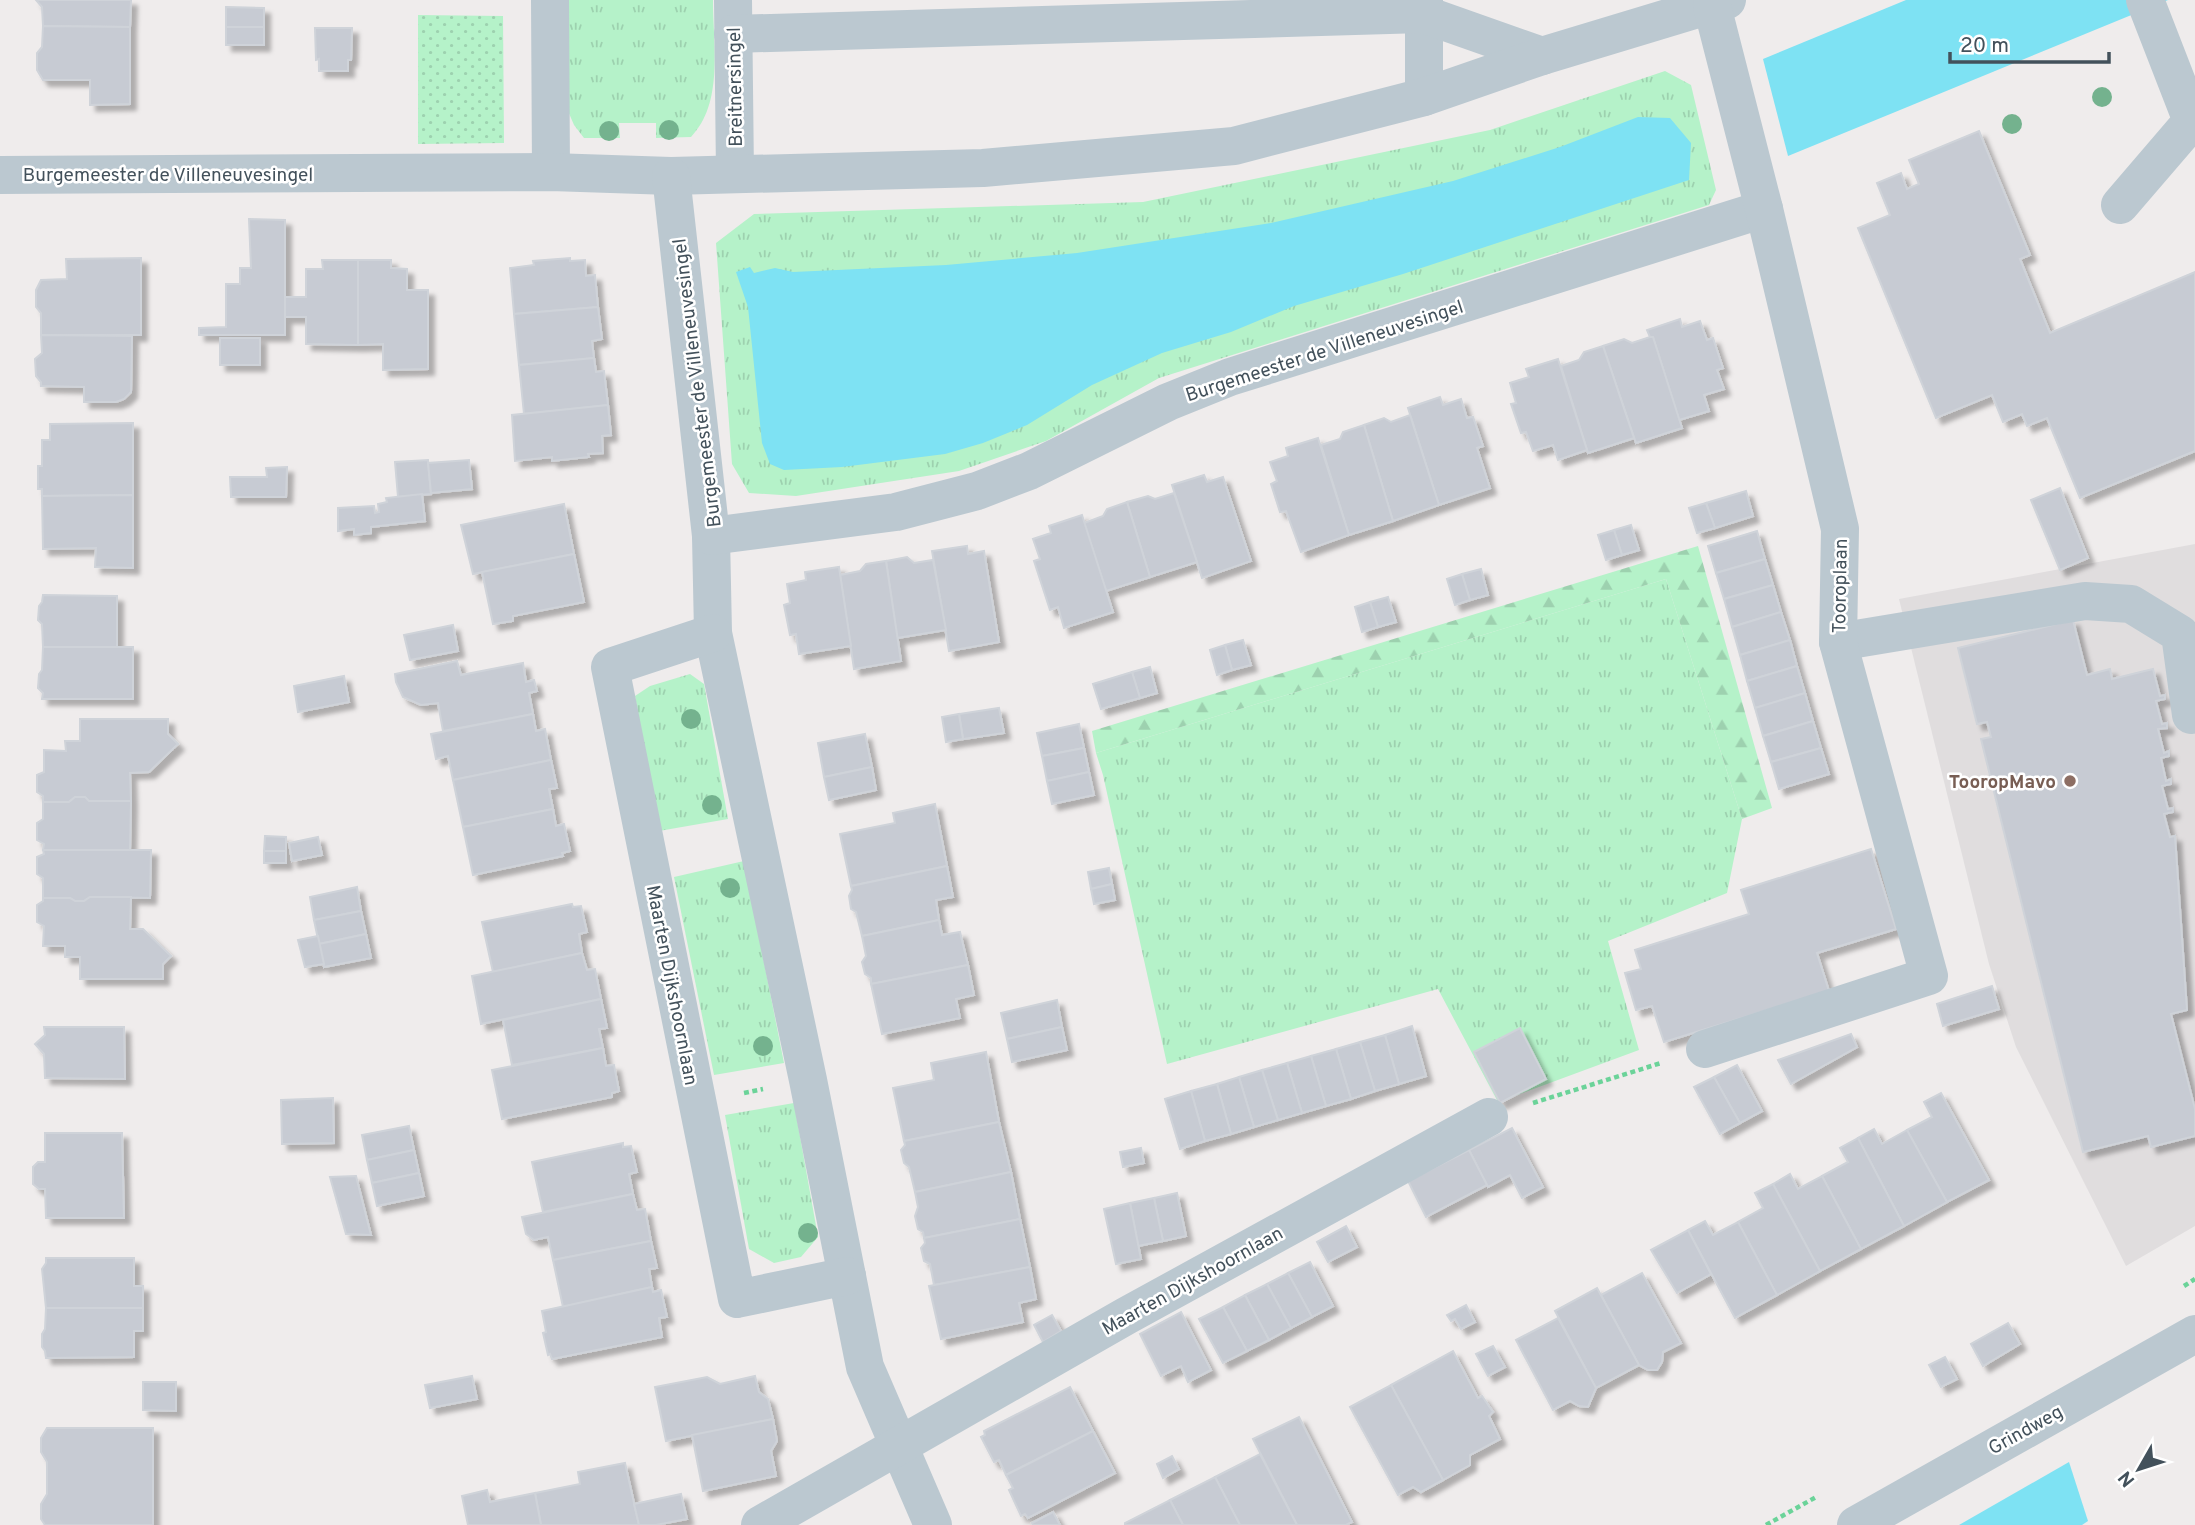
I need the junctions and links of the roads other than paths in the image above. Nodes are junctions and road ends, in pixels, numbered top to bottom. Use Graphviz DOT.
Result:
graph roads {
  1 [pos="550,0"];
  2 [pos="1719,3"];
  3 [pos="1423,7"];
  4 [pos="2152,15"];
  5 [pos="733,17"];
  6 [pos="1542,56"];
  7 [pos="1424,97"];
  8 [pos="551,172"];
  9 [pos="735,174"];
  10 [pos="0,175"];
  11 [pos="671,176"];
  12 [pos="1760,192"];
  13 [pos="2120,205"];
  14 [pos="711,536"];
  15 [pos="713,633"];
  16 [pos="1838,642"];
  17 [pos="2191,715"];
  18 [pos="1706,1049"];
  19 [pos="1489,1117"];
  20 [pos="847,1276"];
  21 [pos="2195,1334"];
  22 [pos="898,1447"];
  23 [pos="760,1525"];
  24 [pos="933,1525"];
  25 [pos="1856,1525"];
  1 -- 8 [label="street"];
  2 -- 6 [label="street, Burgemeester de Villeneuvesingel"];
  2 -- 12 [label="street, Tooroplaan"];
  3 -- 5 [label="street"];
  3 -- 6 [label="street"];
  3 -- 7 [label="street"];
  4 -- 13 [label="street"];
  5 -- 9 [label="street, Breitnersingel"];
  6 -- 7 [label="street, Burgemeester de Villeneuvesingel"];
  7 -- 9 [label="street, Burgemeester de Villeneuvesingel"];
  8 -- 10 [label="street, Burgemeester de Villeneuvesingel"];
  8 -- 11 [label="street, Burgemeester de Villeneuvesingel"];
  9 -- 11 [label="street, Burgemeester de Villeneuvesingel"];
  11 -- 14 [label="street, Burgemeester de Villeneuvesingel"];
  12 -- 14 [label="street, Burgemeester de Villeneuvesingel"];
  12 -- 16 [label="street, Tooroplaan"];
  14 -- 15 [label="street"];
  15 -- 20 [label="street"];
  15 -- 20 [label="street, Maarten Dijkshoornlaan"];
  16 -- 17 [label="street"];
  16 -- 18 [label="street, Tooroplaan"];
  19 -- 22 [label="street, Maarten Dijkshoornlaan"];
  20 -- 22 [label="street"];
  21 -- 25 [label="street, Grindweg"];
  22 -- 23 [label="street, Maarten Dijkshoornlaan"];
  22 -- 24 [label="street"];
}
